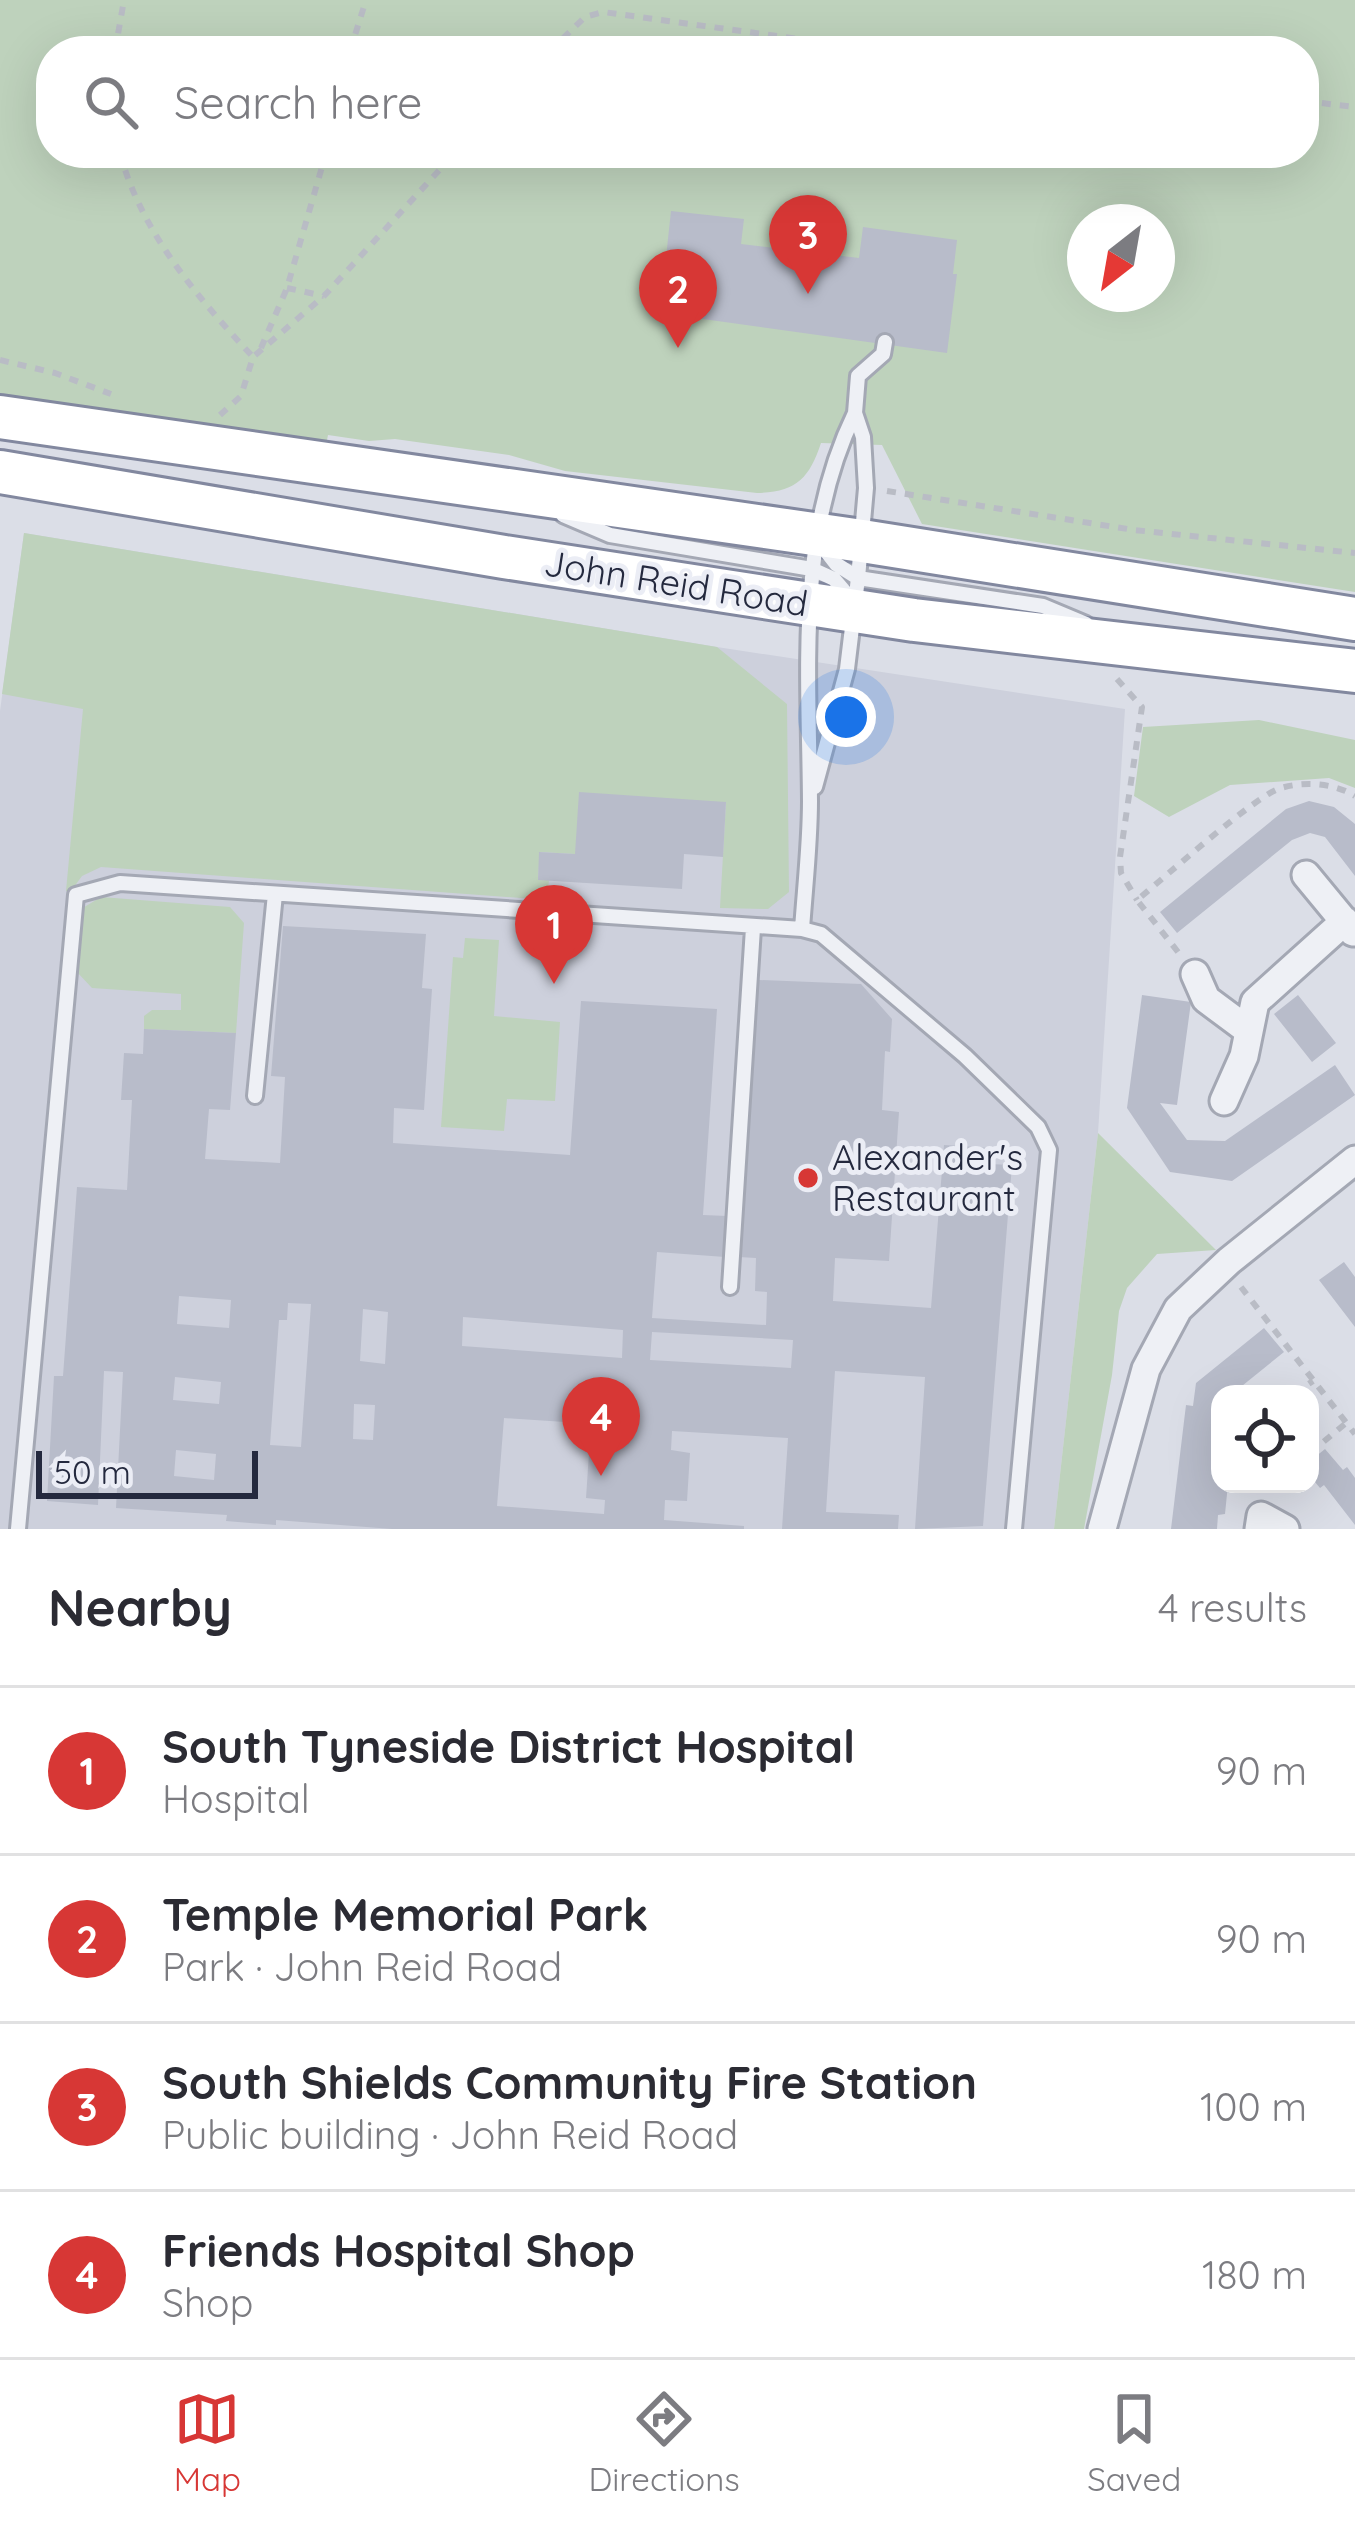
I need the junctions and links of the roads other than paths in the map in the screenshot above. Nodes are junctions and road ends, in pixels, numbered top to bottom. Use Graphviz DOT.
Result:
graph roads {
  1 [pos="885,342"];
  2 [pos="855,413"];
  3 [pos="0,418"];
  4 [pos="0,472"];
  5 [pos="813,569"];
  6 [pos="858,577"];
  7 [pos="1355,619"];
  8 [pos="1355,671"];
  9 [pos="810,804"];
  10 [pos="1306,875"];
  11 [pos="275,894"];
  12 [pos="753,928"];
  13 [pos="1350,928"];
  14 [pos="802,929"];
  15 [pos="1195,974"];
  16 [pos="1249,1031"];
  17 [pos="255,1096"];
  18 [pos="1224,1101"];
  19 [pos="1354,1164"];
  20 [pos="730,1287"];
  21 [pos="18,1529"];
  22 [pos="1014,1529"];
  23 [pos="1102,1529"];
  24 [pos="1259,1529"];
  25 [pos="1285,1529"];
  1 -- 2 [label="lane"];
  2 -- 5 [label="lane"];
  2 -- 6 [label="lane"];
  3 -- 5 [label="highway, John Reid Road"];
  4 -- 5 [label="highway, John Reid Road"];
  5 -- 6 [label="highway, John Reid Road"];
  5 -- 6 [label="highway, John Reid Road"];
  5 -- 9 [label="lane"];
  6 -- 7 [label="highway, John Reid Road"];
  6 -- 8 [label="highway, John Reid Road"];
  6 -- 9 [label="lane"];
  9 -- 14 [label="lane"];
  10 -- 13 [label="street"];
  11 -- 12 [label="lane"];
  11 -- 17 [label="lane"];
  11 -- 21 [label="lane"];
  12 -- 14 [label="lane"];
  12 -- 20 [label="lane"];
  13 -- 16 [label="street"];
  14 -- 22 [label="lane"];
  15 -- 16 [label="street"];
  16 -- 18 [label="street"];
  19 -- 23 [label="street"];
  24 -- 25 [label="street"];
}
